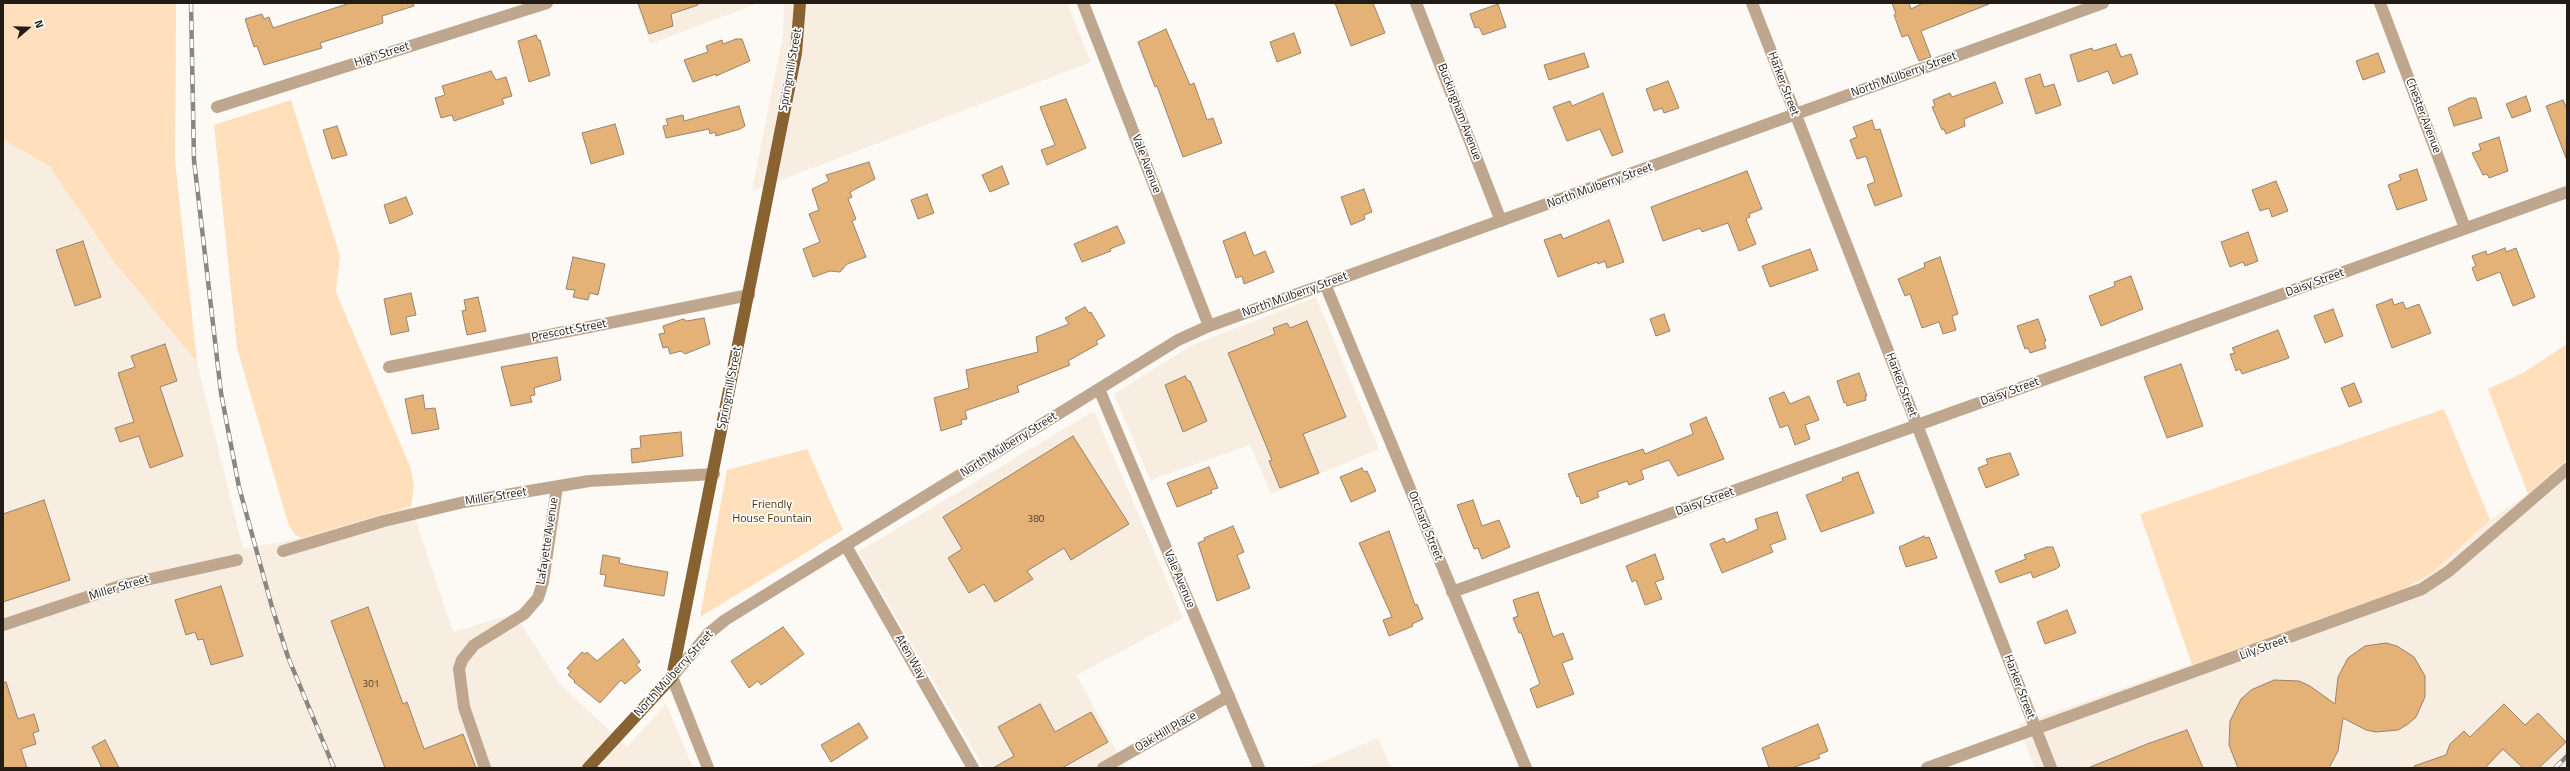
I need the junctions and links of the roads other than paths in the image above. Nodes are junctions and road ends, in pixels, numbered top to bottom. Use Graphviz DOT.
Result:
graph roads {
  1 [pos="547,3"];
  2 [pos="800,3"];
  3 [pos="1082,3"];
  4 [pos="1416,3"];
  5 [pos="1752,3"];
  6 [pos="2103,3"];
  7 [pos="2380,3"];
  8 [pos="217,107"];
  9 [pos="1795,115"];
  10 [pos="2567,192"];
  11 [pos="1501,221"];
  12 [pos="2465,228"];
  13 [pos="1325,284"];
  14 [pos="749,295"];
  15 [pos="1209,326"];
  16 [pos="389,367"];
  17 [pos="1099,389"];
  18 [pos="1917,426"];
  19 [pos="2567,469"];
  20 [pos="714,474"];
  21 [pos="557,487"];
  22 [pos="846,546"];
  23 [pos="283,551"];
  24 [pos="237,560"];
  25 [pos="1452,592"];
  26 [pos="3,626"];
  27 [pos="672,677"];
  28 [pos="1229,696"];
  29 [pos="2036,729"];
  30 [pos="486,768"];
  31 [pos="588,768"];
  32 [pos="708,768"];
  33 [pos="973,768"];
  34 [pos="1103,768"];
  35 [pos="1259,768"];
  36 [pos="1526,768"];
  37 [pos="1927,768"];
  38 [pos="2050,768"];
  1 -- 8 [label="street, High Street"];
  2 -- 14 [label="main road, Springmill Street"];
  3 -- 15 [label="street, Vale Avenue"];
  4 -- 11 [label="street, Buckingham Avenue"];
  5 -- 9 [label="street, Harker Street"];
  6 -- 9 [label="street, North Mulberry Street"];
  7 -- 12 [label="street, Chester Avenue"];
  9 -- 11 [label="street, North Mulberry Street"];
  9 -- 18 [label="street, Harker Street"];
  10 -- 12 [label="street, Daisy Street"];
  11 -- 13 [label="street, North Mulberry Street"];
  12 -- 18 [label="street, Daisy Street"];
  13 -- 15 [label="street, North Mulberry Street"];
  13 -- 25 [label="street, Orchard Street"];
  14 -- 16 [label="street, Prescott Street"];
  14 -- 20 [label="main road, Springmill Street"];
  15 -- 17 [label="street, North Mulberry Street"];
  17 -- 22 [label="street, North Mulberry Street"];
  17 -- 28 [label="street, Vale Avenue"];
  18 -- 25 [label="street, Daisy Street"];
  18 -- 29 [label="street, Harker Street"];
  19 -- 29 [label="street, Lily Street"];
  20 -- 21 [label="street, Miller Street"];
  20 -- 27 [label="main road, Springmill Street"];
  21 -- 23 [label="street, Miller Street"];
  21 -- 30 [label="street, Lafayette Avenue"];
  22 -- 27 [label="street, North Mulberry Street"];
  22 -- 33 [label="street, Aten Way"];
  24 -- 26 [label="street, Miller Street"];
  25 -- 36 [label="street, Orchard Street"];
  27 -- 31 [label="main road, North Mulberry Street"];
  27 -- 32 [label="street"];
  28 -- 34 [label="street, Oak Hill Place"];
  28 -- 35 [label="street, Vale Avenue"];
  29 -- 37 [label="street, Lily Street"];
  29 -- 38 [label="street, Harker Street"];
}
